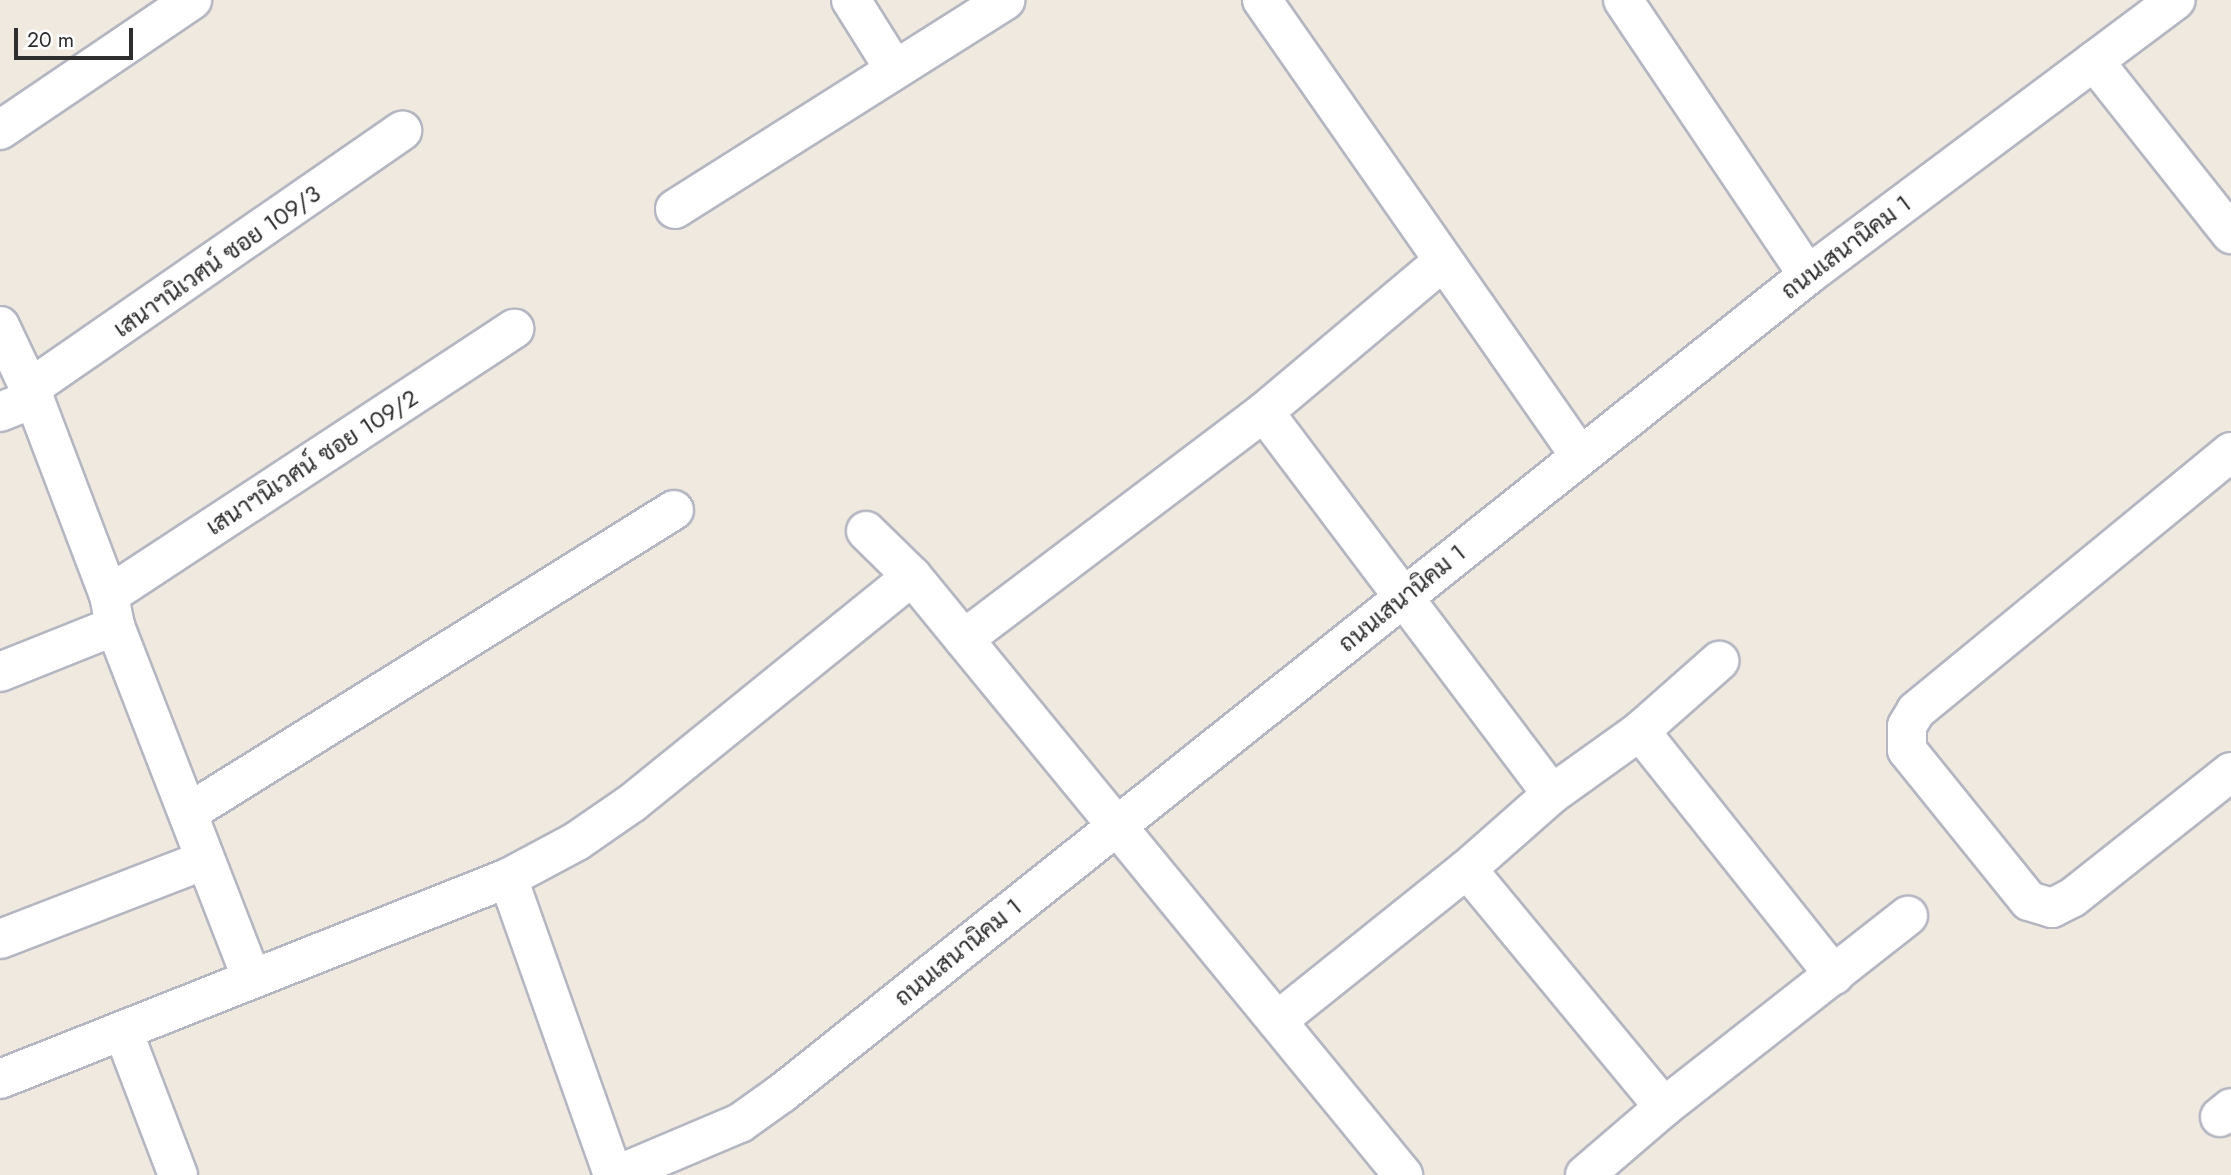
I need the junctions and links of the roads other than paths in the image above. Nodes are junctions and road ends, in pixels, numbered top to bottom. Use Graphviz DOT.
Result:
graph roads {
  1 [pos="191,0"];
  2 [pos="850,0"];
  3 [pos="1005,0"];
  4 [pos="1262,0"];
  5 [pos="1623,0"];
  6 [pos="2175,0"];
  7 [pos="2094,61"];
  8 [pos="893,67"];
  9 [pos="0,130"];
  10 [pos="402,131"];
  11 [pos="674,209"];
  12 [pos="2231,234"];
  13 [pos="1441,263"];
  14 [pos="1808,275"];
  15 [pos="0,326"];
  16 [pos="514,329"];
  17 [pos="21,400"];
  18 [pos="1264,412"];
  19 [pos="2231,452"];
  20 [pos="1580,456"];
  21 [pos="674,510"];
  22 [pos="866,531"];
  23 [pos="912,576"];
  24 [pos="1402,597"];
  25 [pos="112,611"];
  26 [pos="964,639"];
  27 [pos="1719,661"];
  28 [pos="0,672"];
  29 [pos="1640,731"];
  30 [pos="2231,772"];
  31 [pos="1552,794"];
  32 [pos="191,811"];
  33 [pos="1117,825"];
  34 [pos="205,860"];
  35 [pos="1467,869"];
  36 [pos="508,878"];
  37 [pos="1908,916"];
  38 [pos="0,939"];
  39 [pos="1834,975"];
  40 [pos="251,977"];
  41 [pos="1277,1021"];
  42 [pos="123,1031"];
  43 [pos="0,1079"];
  44 [pos="1664,1107"];
  45 [pos="178,1175"];
  46 [pos="615,1175"];
  47 [pos="1404,1175"];
  48 [pos="1585,1175"];
  1 -- 9 [label="street"];
  2 -- 8 [label="street"];
  3 -- 8 [label="street"];
  4 -- 13 [label="street"];
  5 -- 14 [label="street"];
  6 -- 7 [label="street, ถนนเสนานิคม 1"];
  7 -- 12 [label="street"];
  7 -- 14 [label="street, ถนนเสนานิคม 1"];
  8 -- 11 [label="street"];
  10 -- 17 [label="street, เสนาฯนิเวศน์ ซอย 109/3"];
  13 -- 18 [label="street"];
  13 -- 20 [label="street"];
  14 -- 20 [label="street, ถนนเสนานิคม 1"];
  15 -- 17 [label="street"];
  16 -- 25 [label="street, เสนาฯนิเวศน์ ซอย 109/2"];
  17 -- 25 [label="street"];
  18 -- 24 [label="street"];
  18 -- 26 [label="street"];
  19 -- 30 [label="street"];
  20 -- 24 [label="street, ถนนเสนานิคม 1"];
  21 -- 32 [label="street"];
  22 -- 23 [label="street"];
  23 -- 26 [label="street"];
  23 -- 36 [label="street"];
  24 -- 31 [label="street"];
  24 -- 33 [label="street, ถนนเสนานิคม 1"];
  25 -- 28 [label="street, เสนาฯนิเวศน์ ซอย 109/2"];
  25 -- 32 [label="street"];
  26 -- 33 [label="street"];
  27 -- 29 [label="street"];
  29 -- 31 [label="street"];
  29 -- 39 [label="street"];
  31 -- 35 [label="street"];
  32 -- 34 [label="street"];
  33 -- 41 [label="street"];
  33 -- 46 [label="street, ถนนเสนานิคม 1"];
  34 -- 38 [label="street"];
  34 -- 40 [label="street"];
  35 -- 41 [label="street"];
  35 -- 44 [label="street"];
  36 -- 40 [label="street"];
  36 -- 46 [label="street"];
  37 -- 39 [label="street"];
  39 -- 44 [label="street"];
  40 -- 42 [label="street"];
  41 -- 47 [label="street"];
  42 -- 43 [label="street"];
  42 -- 45 [label="street"];
  44 -- 48 [label="street"];
}
